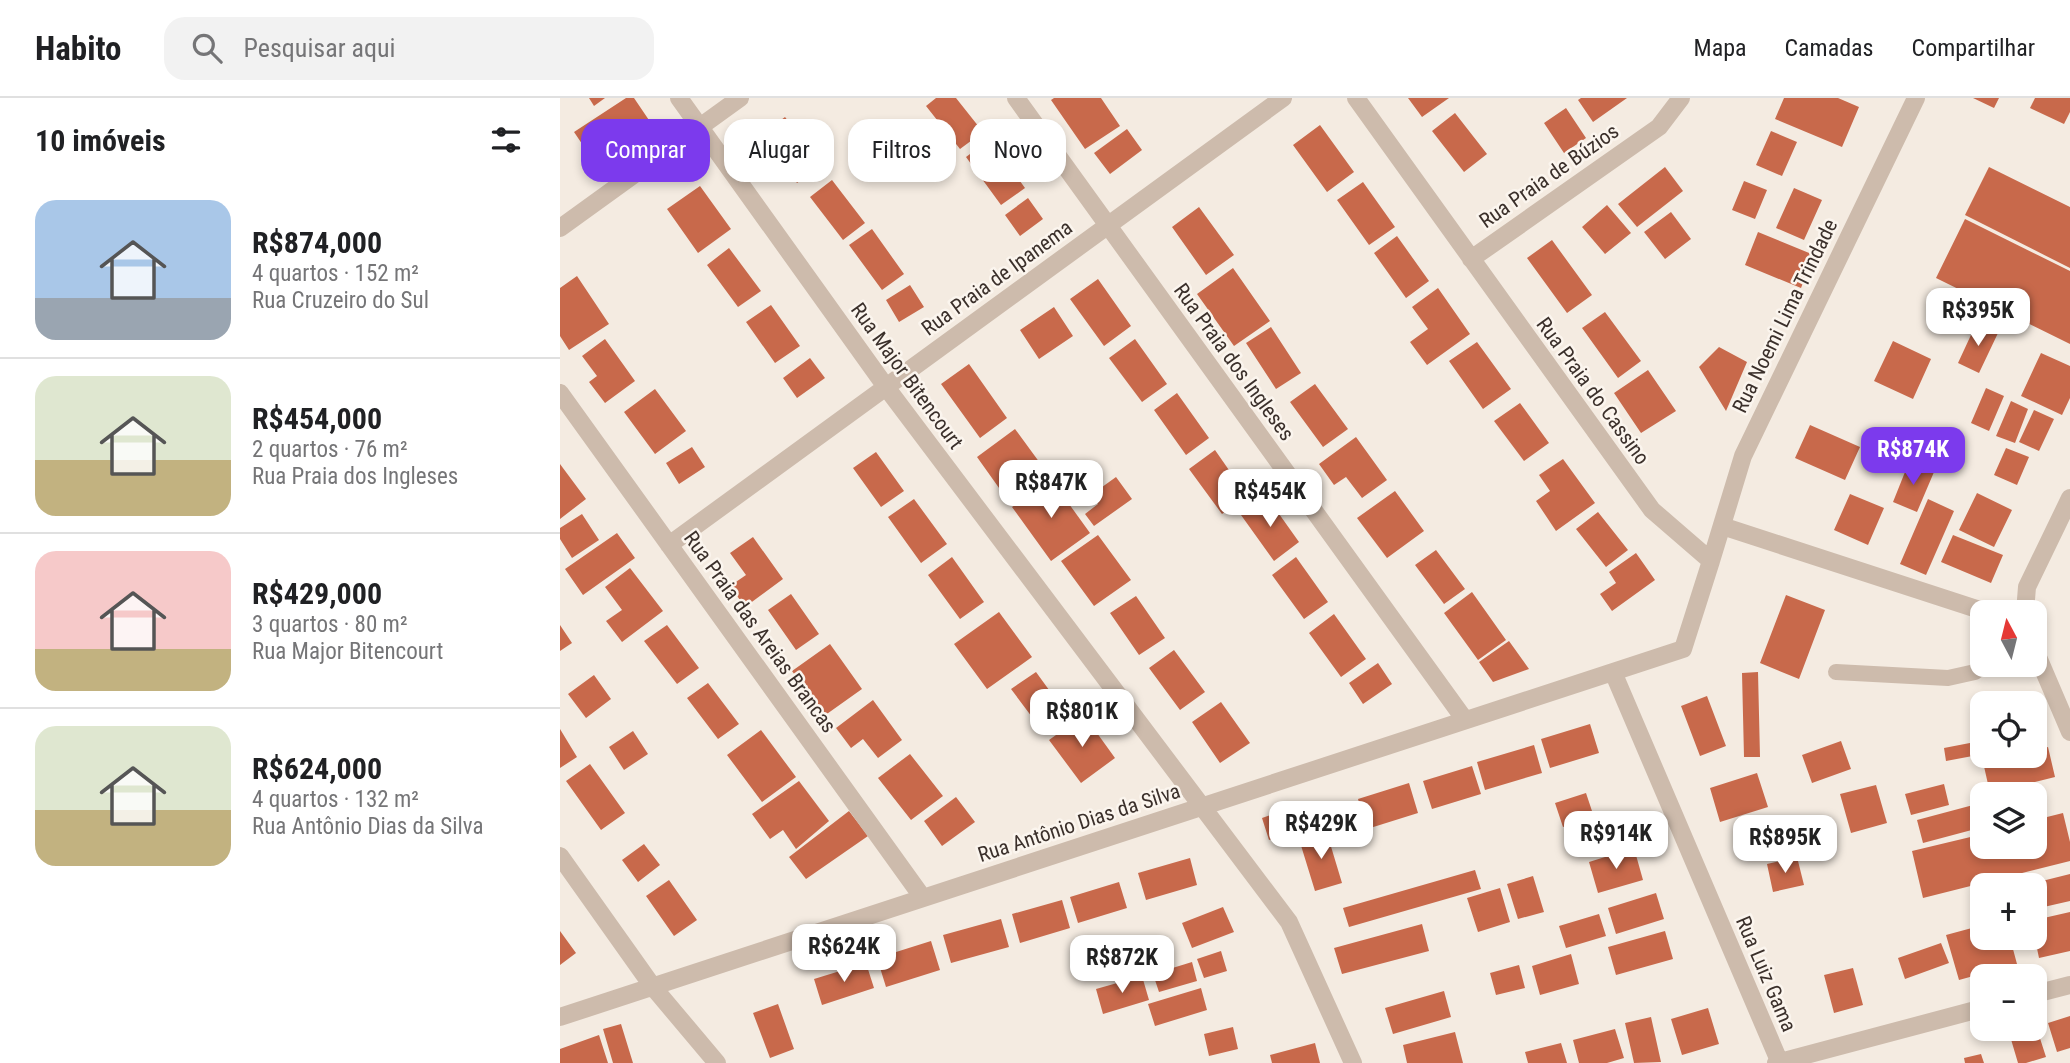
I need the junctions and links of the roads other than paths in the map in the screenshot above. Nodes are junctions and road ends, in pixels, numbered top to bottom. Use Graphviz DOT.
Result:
graph roads {
  1 [pos="679,98"];
  2 [pos="740,98"];
  3 [pos="1016,98"];
  4 [pos="1283,98"];
  5 [pos="1356,98"];
  6 [pos="1916,98"];
  7 [pos="1681,99"];
  8 [pos="694,119"];
  9 [pos="710,120"];
  10 [pos="710,141"];
  11 [pos="624,182"];
  12 [pos="1108,225"];
  13 [pos="560,228"];
  14 [pos="1471,259"];
  15 [pos="886,387"];
  16 [pos="560,393"];
  17 [pos="2070,498"];
  18 [pos="1722,526"];
  19 [pos="670,545"];
  20 [pos="1711,561"];
  21 [pos="2026,600"];
  22 [pos="1970,607"];
  23 [pos="1836,671"];
  24 [pos="1613,672"];
  25 [pos="1970,673"];
  26 [pos="2047,677"];
  27 [pos="1465,720"];
  28 [pos="2070,732"];
  29 [pos="1201,807"];
  30 [pos="560,856"];
  31 [pos="923,898"];
  32 [pos="2070,985"];
  33 [pos="653,986"];
  34 [pos="2047,991"];
  35 [pos="1970,1011"];
  36 [pos="560,1017"];
  37 [pos="717,1063"];
  38 [pos="1353,1063"];
  39 [pos="1778,1063"];
  1 -- 8 [label="street, Rua Major Bitencourt"];
  2 -- 9 [label="street"];
  3 -- 12 [label="street, Rua Praia dos Ingleses"];
  4 -- 12 [label="street, Rua Praia de Ipanema"];
  5 -- 14 [label="street, Rua Praia do Cassino"];
  6 -- 18 [label="street, Rua Noemi Lima Trindade"];
  7 -- 14 [label="street, Rua Praia de Búzios"];
  10 -- 15 [label="street, Rua Major Bitencourt"];
  11 -- 13 [label="street"];
  12 -- 15 [label="street, Rua Praia de Ipanema"];
  12 -- 27 [label="street, Rua Praia dos Ingleses"];
  14 -- 20 [label="street, Rua Praia do Cassino"];
  15 -- 19 [label="street, Rua Praia de Ipanema"];
  15 -- 29 [label="street, Rua Major Bitencourt"];
  16 -- 19 [label="street, Rua Praia das Areias Brancas"];
  17 -- 21 [label="street"];
  18 -- 20 [label="street, Rua Noemi Lima Trindade"];
  18 -- 22 [label="street"];
  19 -- 31 [label="street, Rua Praia das Areias Brancas"];
  20 -- 24 [label="street"];
  23 -- 25 [label="lane"];
  24 -- 27 [label="street, Rua Antônio Dias da Silva"];
  24 -- 39 [label="street, Rua Luiz Gama"];
  26 -- 28 [label="street"];
  27 -- 29 [label="street, Rua Antônio Dias da Silva"];
  29 -- 31 [label="street, Rua Antônio Dias da Silva"];
  29 -- 38 [label="street, Rua Major Bitencourt"];
  30 -- 33 [label="street"];
  31 -- 33 [label="street, Rua Antônio Dias da Silva"];
  32 -- 34 [label="street"];
  33 -- 36 [label="street, Rua Antônio Dias da Silva"];
  33 -- 37 [label="street"];
  35 -- 39 [label="street"];
}
